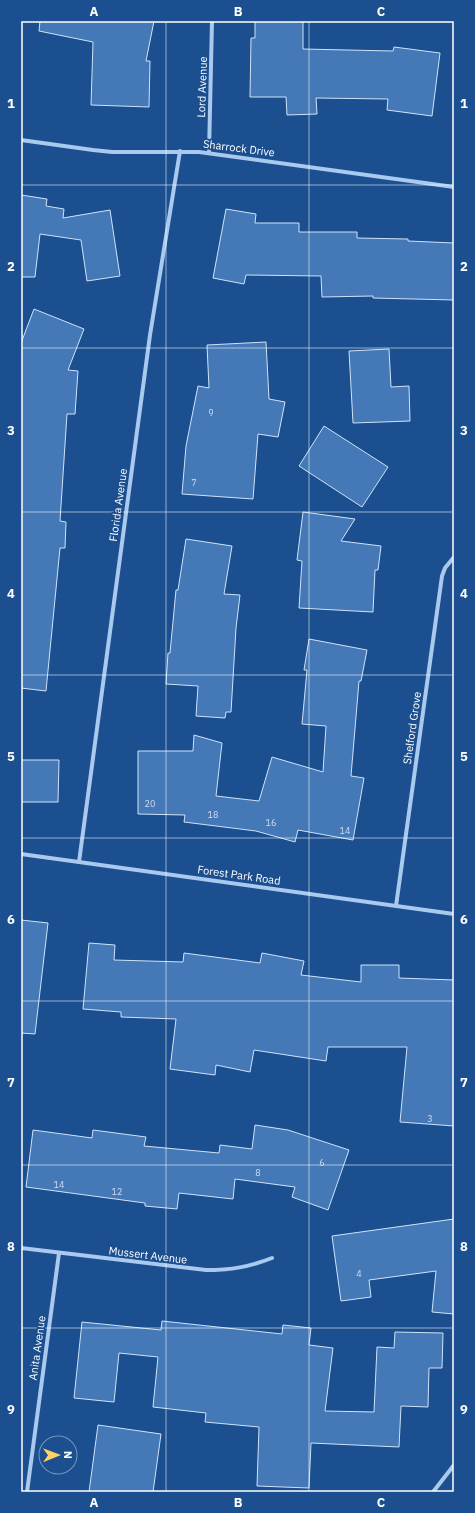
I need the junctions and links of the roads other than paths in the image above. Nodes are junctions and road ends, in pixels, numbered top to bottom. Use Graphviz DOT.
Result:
graph roads {
  1 [pos="212,21"];
  2 [pos="21,140"];
  3 [pos="180,151"];
  4 [pos="209,153"];
  5 [pos="454,187"];
  6 [pos="454,557"];
  7 [pos="21,854"];
  8 [pos="79,862"];
  9 [pos="396,906"];
  10 [pos="454,914"];
  11 [pos="21,1248"];
  12 [pos="59,1253"];
  13 [pos="272,1258"];
  14 [pos="454,1465"];
  15 [pos="27,1492"];
  16 [pos="433,1492"];
  1 -- 4 [label="street, Lord Avenue"];
  2 -- 3 [label="street, Sharrock Drive"];
  3 -- 4 [label="street, Sharrock Drive"];
  3 -- 8 [label="street, Florida Avenue"];
  4 -- 5 [label="street, Sharrock Drive"];
  6 -- 9 [label="street, Shelford Grove"];
  7 -- 8 [label="street, Forest Park Road"];
  8 -- 9 [label="street, Forest Park Road"];
  9 -- 10 [label="street, Forest Park Road"];
  11 -- 12 [label="street, Mussert Avenue"];
  12 -- 13 [label="street, Mussert Avenue"];
  12 -- 15 [label="street, Anita Avenue"];
  14 -- 16 [label="street"];
}
